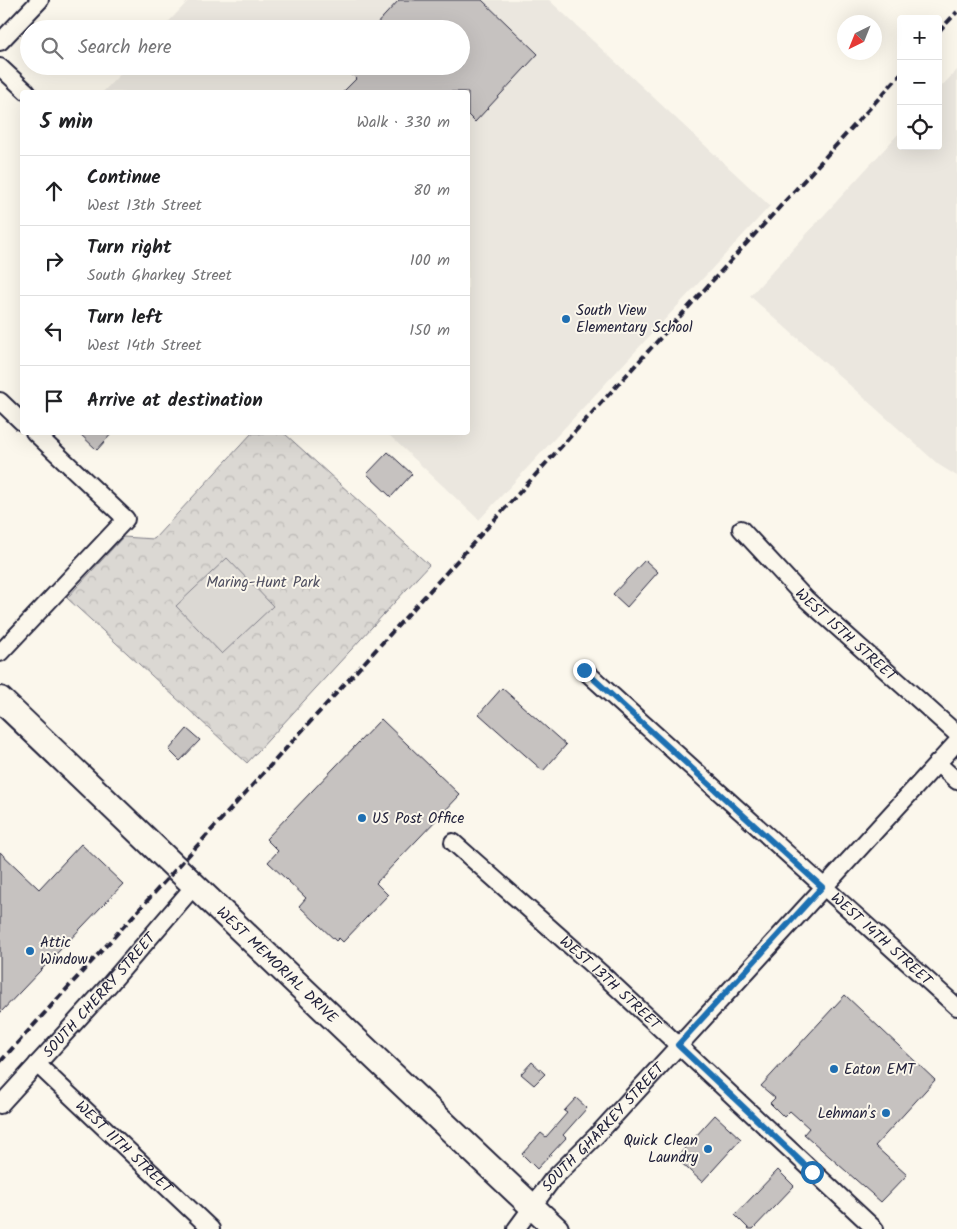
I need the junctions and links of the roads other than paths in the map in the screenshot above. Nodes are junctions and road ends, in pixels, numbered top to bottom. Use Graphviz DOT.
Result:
graph roads {
  1 [pos="40,0"];
  2 [pos="21,20"];
  3 [pos="20,21"];
  4 [pos="0,42"];
  5 [pos="0,68"];
  6 [pos="25,90"];
  7 [pos="0,401"];
  8 [pos="20,420"];
  9 [pos="37,435"];
  10 [pos="741,529"];
  11 [pos="0,653"];
  12 [pos="584,670"];
  13 [pos="3,708"];
  14 [pos="957,734"];
  15 [pos="957,742"];
  16 [pos="937,763"];
  17 [pos="957,781"];
  18 [pos="453,842"];
  19 [pos="195,884"];
  20 [pos="822,887"];
  21 [pos="957,1007"];
  22 [pos="678,1045"];
  23 [pos="37,1064"];
  24 [pos="0,1105"];
  25 [pos="533,1207"];
  26 [pos="211,1229"];
  27 [pos="516,1229"];
  28 [pos="556,1229"];
  29 [pos="875,1229"];
  1 -- 2 [label="street"];
  3 -- 4 [label="street"];
  5 -- 6 [label="street"];
  7 -- 8 [label="street"];
  9 -- 11 [label="street"];
  10 -- 14 [label="street, WEST 15TH STREET"];
  12 -- 20 [label="street, WEST 14TH STREET"];
  13 -- 19 [label="main road, WEST MEMORIAL DRIVE"];
  15 -- 16 [label="street, SOUTH GHARKEY STREET"];
  16 -- 17 [label="street"];
  16 -- 20 [label="street, SOUTH GHARKEY STREET"];
  18 -- 22 [label="street, WEST 13TH STREET"];
  19 -- 23 [label="street, SOUTH CHERRY STREET"];
  19 -- 25 [label="main road, WEST MEMORIAL DRIVE"];
  20 -- 21 [label="street, WEST 14TH STREET"];
  20 -- 22 [label="street, SOUTH GHARKEY STREET"];
  22 -- 25 [label="street, SOUTH GHARKEY STREET"];
  22 -- 29 [label="street, WEST 13TH STREET"];
  23 -- 24 [label="street, SOUTH CHERRY STREET"];
  23 -- 26 [label="street, WEST 11TH STREET"];
  25 -- 27 [label="street, SOUTH GHARKEY STREET"];
  25 -- 28 [label="main road, WEST MEMORIAL DRIVE"];
}
